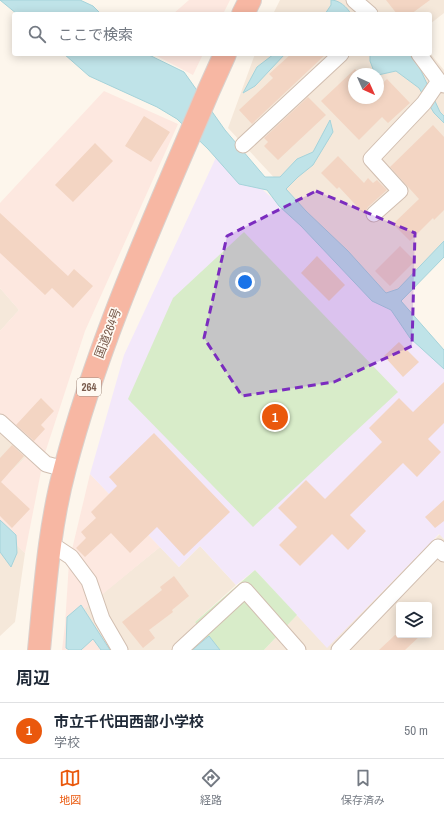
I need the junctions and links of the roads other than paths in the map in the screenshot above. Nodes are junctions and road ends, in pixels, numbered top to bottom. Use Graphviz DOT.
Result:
graph roads {
  1 [pos="250,0"];
  2 [pos="354,0"];
  3 [pos="245,12"];
  4 [pos="368,12"];
  5 [pos="224,56"];
  6 [pos="339,56"];
  7 [pos="421,56"];
  8 [pos="442,83"];
  9 [pos="243,145"];
  10 [pos="374,214"];
  11 [pos="0,422"];
  12 [pos="64,469"];
  13 [pos="50,543"];
  14 [pos="444,554"];
  15 [pos="39,650"];
  16 [pos="120,650"];
  17 [pos="180,650"];
  18 [pos="298,650"];
  19 [pos="339,650"];
  1 -- 3 [label="highway"];
  2 -- 4 [label="street"];
  5 -- 12 [label="highway, 国道264号 / 264"];
  6 -- 9 [label="street"];
  7 -- 8 [label="street"];
  8 -- 10 [label="street"];
  11 -- 12 [label="street"];
  12 -- 13 [label="highway, 国道264号 / 264"];
  13 -- 15 [label="highway, 国道264号 / 264"];
  13 -- 16 [label="street"];
  14 -- 19 [label="street"];
  17 -- 18 [label="street"];
}
